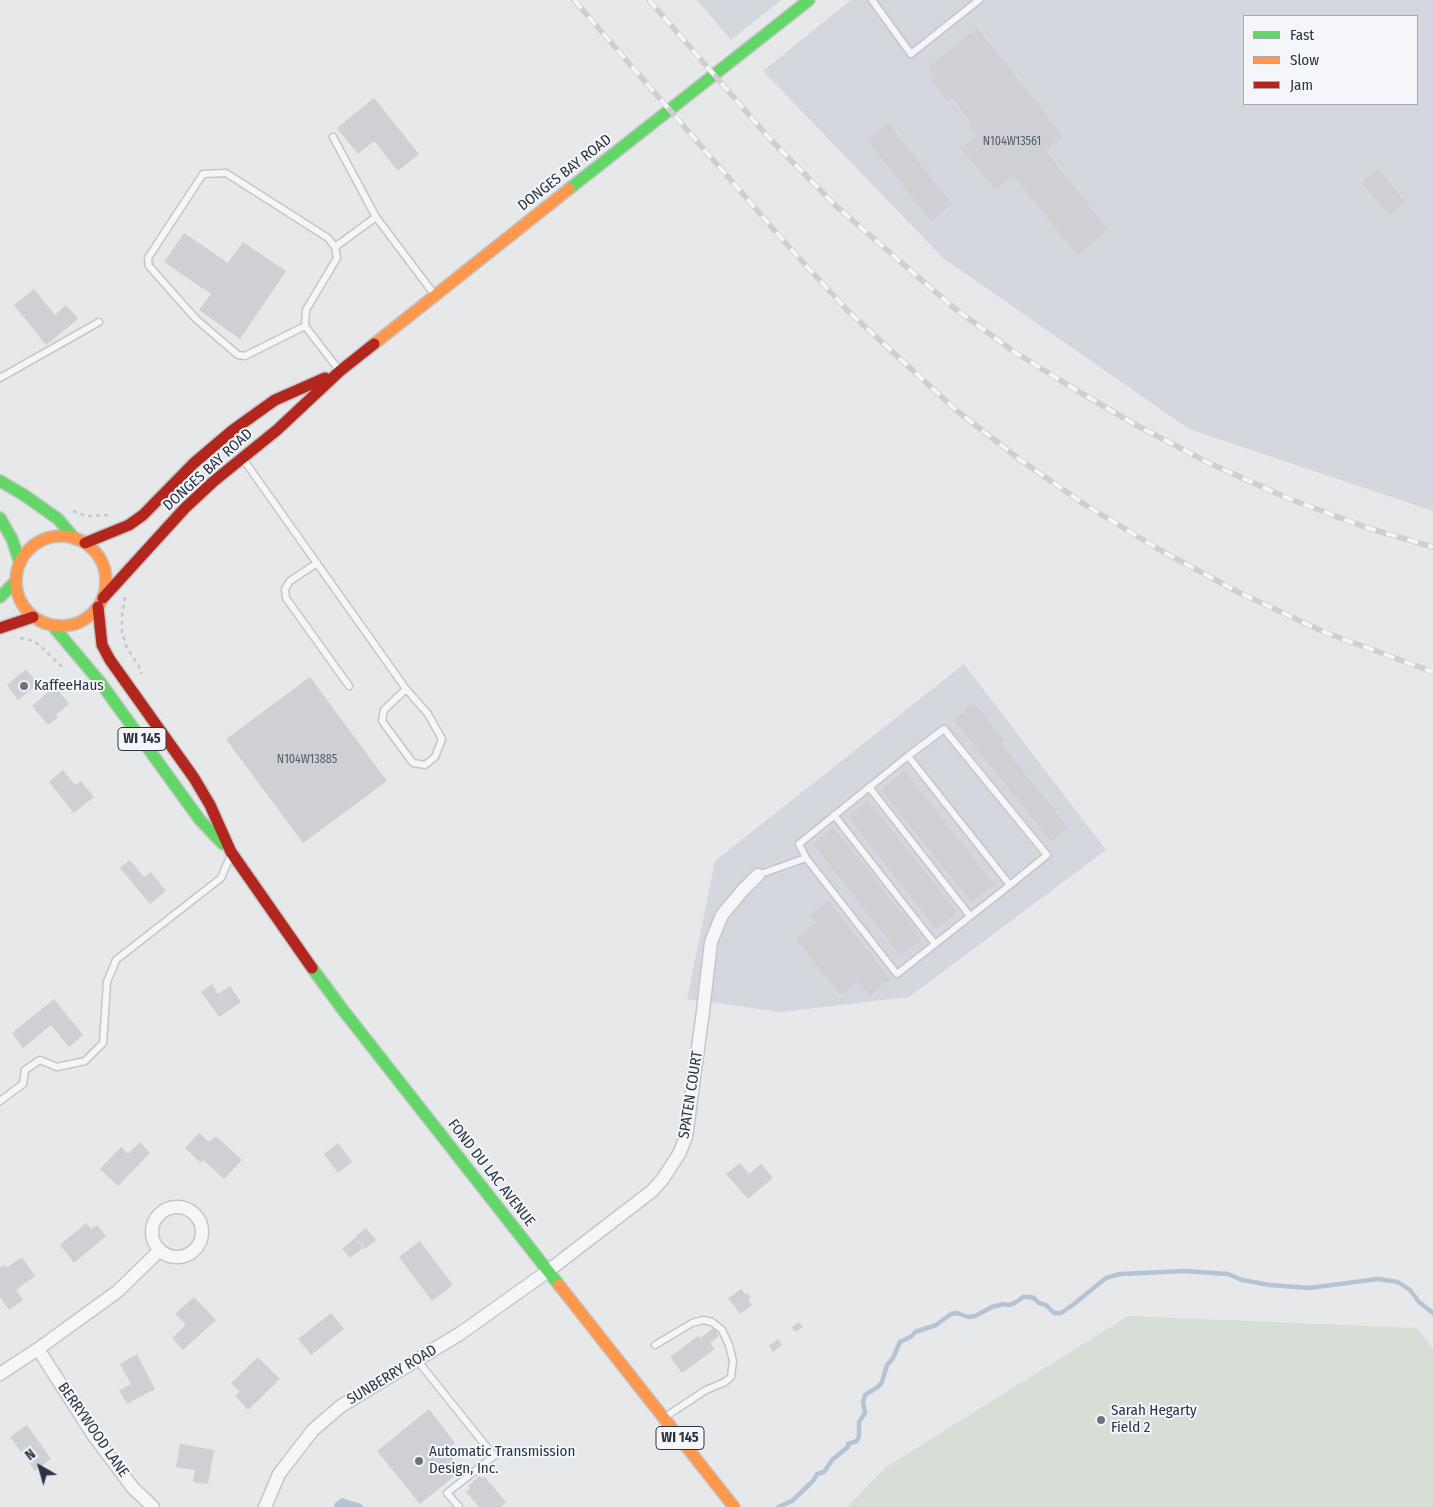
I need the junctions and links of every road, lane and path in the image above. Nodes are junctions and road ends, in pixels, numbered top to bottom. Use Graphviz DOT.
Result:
graph roads {
  1 [pos="810,0"];
  2 [pos="872,0"];
  3 [pos="979,0"];
  4 [pos="333,137"];
  5 [pos="376,217"];
  6 [pos="335,247"];
  7 [pos="435,296"];
  8 [pos="99,322"];
  9 [pos="305,326"];
  10 [pos="340,371"];
  11 [pos="0,378"];
  12 [pos="242,458"];
  13 [pos="0,481"];
  14 [pos="68,509"];
  15 [pos="112,514"];
  16 [pos="0,518"];
  17 [pos="80,541"];
  18 [pos="20,563"];
  19 [pos="317,563"];
  20 [pos="16,581"];
  21 [pos="126,595"];
  22 [pos="0,597"];
  23 [pos="100,602"];
  24 [pos="33,617"];
  25 [pos="52,626"];
  26 [pos="0,628"];
  27 [pos="15,639"];
  28 [pos="60,665"];
  29 [pos="141,670"];
  30 [pos="349,686"];
  31 [pos="406,689"];
  32 [pos="908,756"];
  33 [pos="869,787"];
  34 [pos="834,816"];
  35 [pos="232,852"];
  36 [pos="806,858"];
  37 [pos="758,875"];
  38 [pos="1010,885"];
  39 [pos="970,916"];
  40 [pos="935,944"];
  41 [pos="0,1101"];
  42 [pos="160,1250"];
  43 [pos="548,1271"];
  44 [pos="655,1345"];
  45 [pos="38,1349"];
  46 [pos="417,1360"];
  47 [pos="0,1374"];
  48 [pos="664,1417"];
  49 [pos="153,1507"];
  50 [pos="265,1507"];
  51 [pos="459,1507"];
  52 [pos="734,1507"];
  1 -- 7 [label="main road, DONGES BAY ROAD"];
  2 -- 3 [label="lane"];
  4 -- 5 [label="lane"];
  5 -- 6 [label="lane"];
  5 -- 7 [label="lane"];
  6 -- 9 [label="lane"];
  6 -- 9 [label="lane"];
  7 -- 10 [label="main road, DONGES BAY ROAD"];
  8 -- 11 [label="lane"];
  9 -- 10 [label="lane"];
  10 -- 12 [label="main road, DONGES BAY ROAD"];
  10 -- 17 [label="main road, DONGES BAY ROAD"];
  12 -- 19 [label="lane"];
  12 -- 23 [label="main road, DONGES BAY ROAD"];
  13 -- 17 [label="main road, WI 145"];
  14 -- 15 [label="path"];
  16 -- 18 [label="main road"];
  17 -- 18 [label="main road"];
  17 -- 23 [label="main road, WI 145"];
  18 -- 20 [label="main road"];
  19 -- 30 [label="lane"];
  19 -- 31 [label="lane"];
  20 -- 22 [label="main road"];
  20 -- 24 [label="main road"];
  21 -- 29 [label="path"];
  23 -- 25 [label="main road"];
  23 -- 35 [label="main road, FOND DU LAC AVENUE / WI 145"];
  24 -- 25 [label="main road, WI 145"];
  24 -- 26 [label="main road"];
  25 -- 35 [label="main road, FOND DU LAC AVENUE / WI 145"];
  27 -- 28 [label="path"];
  31 -- 31 [label="lane"];
  32 -- 33 [label="lane"];
  32 -- 38 [label="lane"];
  32 -- 38 [label="lane"];
  33 -- 34 [label="lane"];
  33 -- 39 [label="lane"];
  34 -- 36 [label="lane"];
  34 -- 40 [label="lane"];
  35 -- 41 [label="lane"];
  35 -- 43 [label="main road, FOND DU LAC AVENUE / WI 145"];
  36 -- 37 [label="lane"];
  36 -- 40 [label="lane"];
  37 -- 43 [label="street, SPATEN COURT"];
  38 -- 39 [label="lane"];
  39 -- 40 [label="lane"];
  42 -- 45 [label="street"];
  43 -- 46 [label="street, SUNBERRY ROAD"];
  43 -- 48 [label="main road, FOND DU LAC AVENUE / WI 145"];
  44 -- 48 [label="lane"];
  45 -- 47 [label="street"];
  45 -- 49 [label="street, BERRYWOOD LANE"];
  46 -- 50 [label="street, SUNBERRY ROAD"];
  46 -- 51 [label="lane"];
  48 -- 52 [label="main road, FOND DU LAC AVENUE / WI 145"];
}
